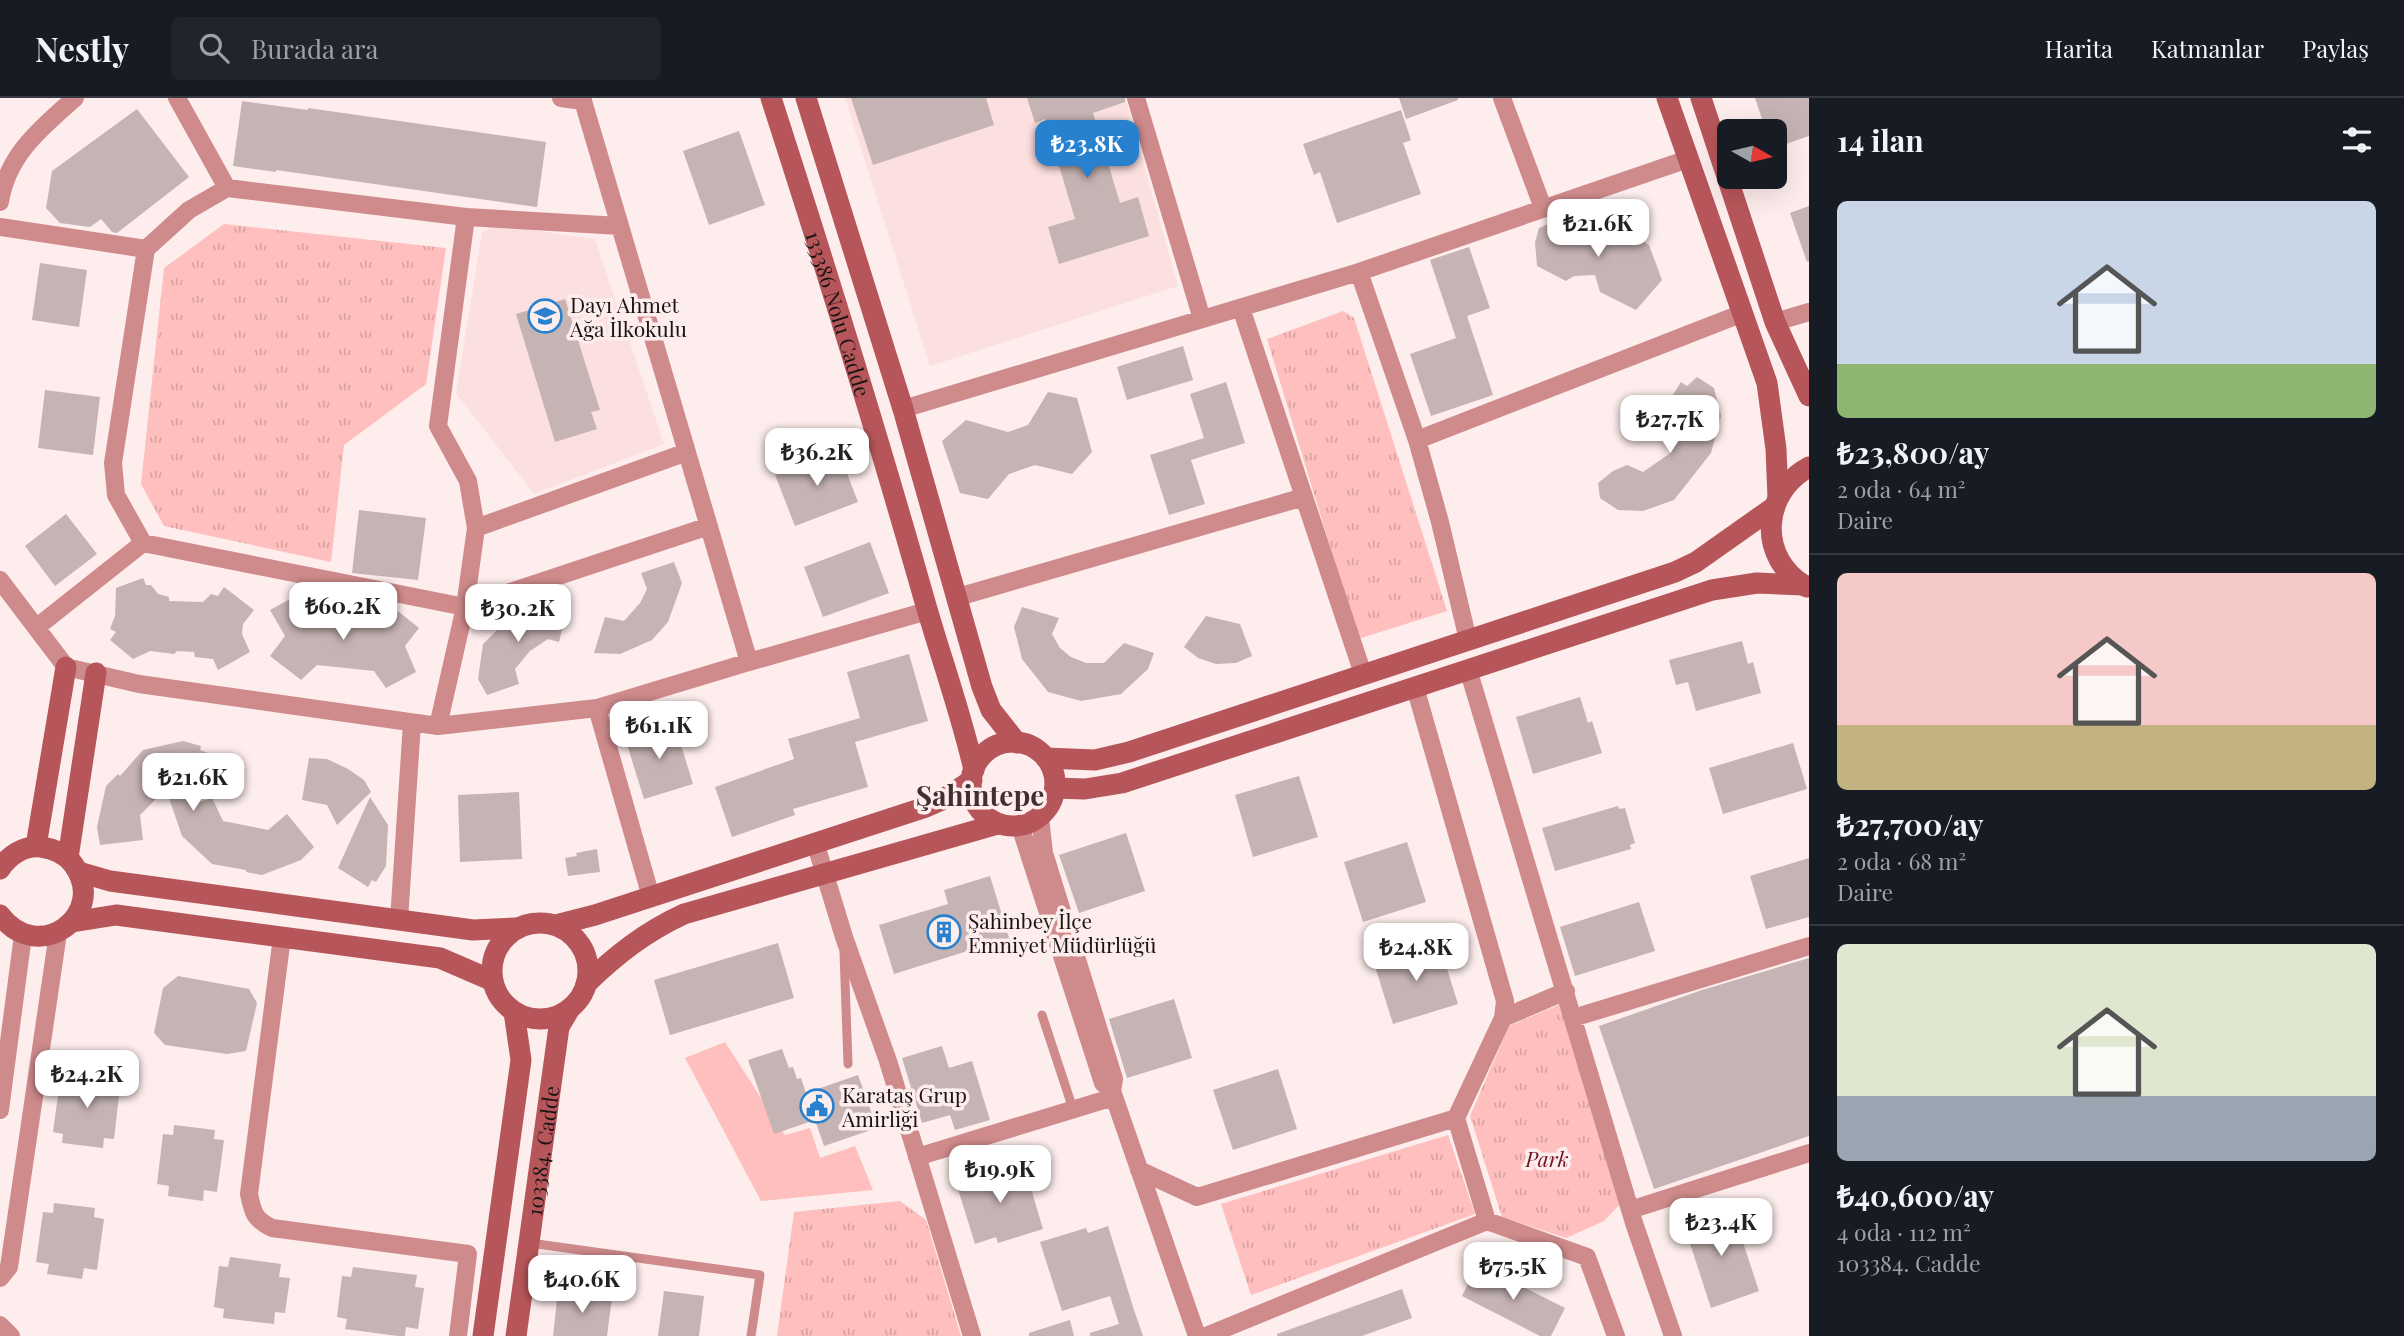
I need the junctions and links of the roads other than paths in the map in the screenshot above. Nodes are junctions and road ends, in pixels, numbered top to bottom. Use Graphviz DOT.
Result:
graph roads {
  1 [pos="75,98"];
  2 [pos="177,98"];
  3 [pos="561,98"];
  4 [pos="771,98"];
  5 [pos="806,98"];
  6 [pos="1136,98"];
  7 [pos="1502,98"];
  8 [pos="1667,98"];
  9 [pos="1701,98"];
  10 [pos="583,99"];
  11 [pos="1688,159"];
  12 [pos="5,168"];
  13 [pos="227,188"];
  14 [pos="0,202"];
  15 [pos="1543,208"];
  16 [pos="466,217"];
  17 [pos="620,226"];
  18 [pos="0,227"];
  19 [pos="146,249"];
  20 [pos="1359,272"];
  21 [pos="1241,308"];
  22 [pos="1809,312"];
  23 [pos="1743,313"];
  24 [pos="1202,319"];
  25 [pos="1775,322"];
  26 [pos="1809,396"];
  27 [pos="903,409"];
  28 [pos="1417,440"];
  29 [pos="687,452"];
  30 [pos="1809,467"];
  31 [pos="1304,497"];
  32 [pos="1776,503"];
  33 [pos="709,526"];
  34 [pos="476,528"];
  35 [pos="143,543"];
  36 [pos="0,580"];
  37 [pos="1806,586"];
  38 [pos="958,597"];
  39 [pos="465,607"];
  40 [pos="927,611"];
  41 [pos="37,627"];
  42 [pos="1468,639"];
  43 [pos="749,662"];
  44 [pos="66,667"];
  45 [pos="1468,670"];
  46 [pos="96,673"];
  47 [pos="1363,674"];
  48 [pos="1415,687"];
  49 [pos="597,708"];
  50 [pos="412,723"];
  51 [pos="438,726"];
  52 [pos="1017,743"];
  53 [pos="1046,758"];
  54 [pos="973,775"];
  55 [pos="1055,789"];
  56 [pos="1040,817"];
  57 [pos="998,824"];
  58 [pos="1020,826"];
  59 [pos="816,842"];
  60 [pos="18,849"];
  61 [pos="74,865"];
  62 [pos="0,869"];
  63 [pos="825,874"];
  64 [pos="651,897"];
  65 [pos="0,915"];
  66 [pos="399,920"];
  67 [pos="556,925"];
  68 [pos="65,927"];
  69 [pos="516,928"];
  70 [pos="23,935"];
  71 [pos="282,937"];
  72 [pos="844,937"];
  73 [pos="1809,946"];
  74 [pos="491,980"];
  75 [pos="586,984"];
  76 [pos="1566,991"];
  77 [pos="569,1010"];
  78 [pos="514,1013"];
  79 [pos="1042,1015"];
  80 [pos="1503,1018"];
  81 [pos="1573,1018"];
  82 [pos="848,1064"];
  83 [pos="1113,1094"];
  84 [pos="1073,1109"];
  85 [pos="0,1110"];
  86 [pos="1456,1118"];
  87 [pos="1809,1153"];
  88 [pos="917,1157"];
  89 [pos="1139,1170"];
  90 [pos="1630,1210"];
  91 [pos="1488,1221"];
  92 [pos="529,1242"];
  93 [pos="0,1278"];
  94 [pos="0,1325"];
  95 [pos="10,1336"];
  96 [pos="458,1336"];
  97 [pos="483,1336"];
  98 [pos="516,1336"];
  99 [pos="751,1336"];
  100 [pos="972,1336"];
  101 [pos="1197,1336"];
  102 [pos="1206,1336"];
  103 [pos="1616,1336"];
  104 [pos="1673,1336"];
  1 -- 12 [label="street"];
  2 -- 13 [label="street"];
  3 -- 10 [label="street"];
  4 -- 40 [label="street, 133386 Nolu Cadde"];
  5 -- 27 [label="street, 133386 Nolu Cadde"];
  6 -- 24 [label="street"];
  7 -- 15 [label="street"];
  8 -- 11 [label="street"];
  9 -- 25 [label="street"];
  10 -- 17 [label="street"];
  11 -- 15 [label="street"];
  11 -- 23 [label="street"];
  12 -- 14 [label="street"];
  13 -- 16 [label="street"];
  13 -- 19 [label="street"];
  15 -- 20 [label="street"];
  16 -- 17 [label="street"];
  16 -- 34 [label="street"];
  17 -- 29 [label="street"];
  18 -- 19 [label="street"];
  19 -- 35 [label="street"];
  20 -- 21 [label="street"];
  20 -- 28 [label="street"];
  21 -- 24 [label="street"];
  21 -- 31 [label="street"];
  22 -- 25 [label="street"];
  23 -- 28 [label="street"];
  23 -- 32 [label="street"];
  24 -- 27 [label="street"];
  25 -- 26 [label="street"];
  27 -- 38 [label="street, 133386 Nolu Cadde"];
  28 -- 42 [label="street"];
  29 -- 33 [label="street"];
  29 -- 34 [label="street"];
  30 -- 32 [label="street"];
  31 -- 38 [label="street"];
  31 -- 47 [label="street"];
  32 -- 37 [label="street"];
  32 -- 42 [label="street"];
  33 -- 39 [label="street"];
  33 -- 43 [label="street"];
  34 -- 39 [label="street"];
  35 -- 39 [label="street"];
  35 -- 41 [label="street"];
  36 -- 41 [label="street"];
  37 -- 45 [label="street"];
  38 -- 52 [label="street, 133386 Nolu Cadde"];
  39 -- 51 [label="street"];
  40 -- 43 [label="street"];
  40 -- 54 [label="street, 133386 Nolu Cadde"];
  41 -- 44 [label="street"];
  42 -- 47 [label="street"];
  43 -- 49 [label="street"];
  44 -- 46 [label="street"];
  44 -- 60 [label="street"];
  45 -- 48 [label="street"];
  45 -- 76 [label="street"];
  46 -- 50 [label="street"];
  46 -- 61 [label="street"];
  47 -- 53 [label="street"];
  48 -- 55 [label="street"];
  48 -- 80 [label="street"];
  49 -- 51 [label="street"];
  49 -- 64 [label="street"];
  50 -- 51 [label="street"];
  50 -- 66 [label="street"];
  52 -- 53 [label="street"];
  52 -- 54 [label="street"];
  53 -- 55 [label="street"];
  54 -- 57 [label="street"];
  54 -- 59 [label="street"];
  55 -- 56 [label="street"];
  56 -- 58 [label="street"];
  56 -- 83 [label="street"];
  57 -- 58 [label="street"];
  57 -- 63 [label="street"];
  58 -- 83 [label="street"];
  59 -- 63 [label="street"];
  59 -- 64 [label="street"];
  60 -- 61 [label="street"];
  60 -- 62 [label="street"];
  61 -- 66 [label="street"];
  61 -- 68 [label="street"];
  63 -- 72 [label="street"];
  63 -- 75 [label="street"];
  64 -- 67 [label="street"];
  65 -- 70 [label="street"];
  66 -- 69 [label="street"];
  67 -- 69 [label="street"];
  67 -- 75 [label="street"];
  68 -- 70 [label="street"];
  68 -- 71 [label="street"];
  68 -- 93 [label="street"];
  69 -- 74 [label="street"];
  70 -- 85 [label="street"];
  71 -- 74 [label="street"];
  71 -- 96 [label="street"];
  72 -- 82 [label="lane"];
  72 -- 88 [label="street"];
  73 -- 81 [label="street"];
  74 -- 78 [label="street"];
  75 -- 77 [label="street"];
  76 -- 80 [label="street"];
  76 -- 81 [label="street"];
  77 -- 78 [label="street"];
  77 -- 92 [label="street, 103384. Cadde"];
  78 -- 97 [label="street"];
  79 -- 84 [label="lane"];
  80 -- 86 [label="street"];
  81 -- 90 [label="street"];
  83 -- 84 [label="street"];
  83 -- 89 [label="street"];
  84 -- 88 [label="street"];
  86 -- 89 [label="street"];
  86 -- 91 [label="street"];
  87 -- 90 [label="street"];
  88 -- 100 [label="street"];
  89 -- 101 [label="street"];
  90 -- 104 [label="street"];
  91 -- 102 [label="street"];
  91 -- 103 [label="street"];
  92 -- 98 [label="street, 103384. Cadde"];
  92 -- 99 [label="lane"];
  94 -- 95 [label="street"];
}
